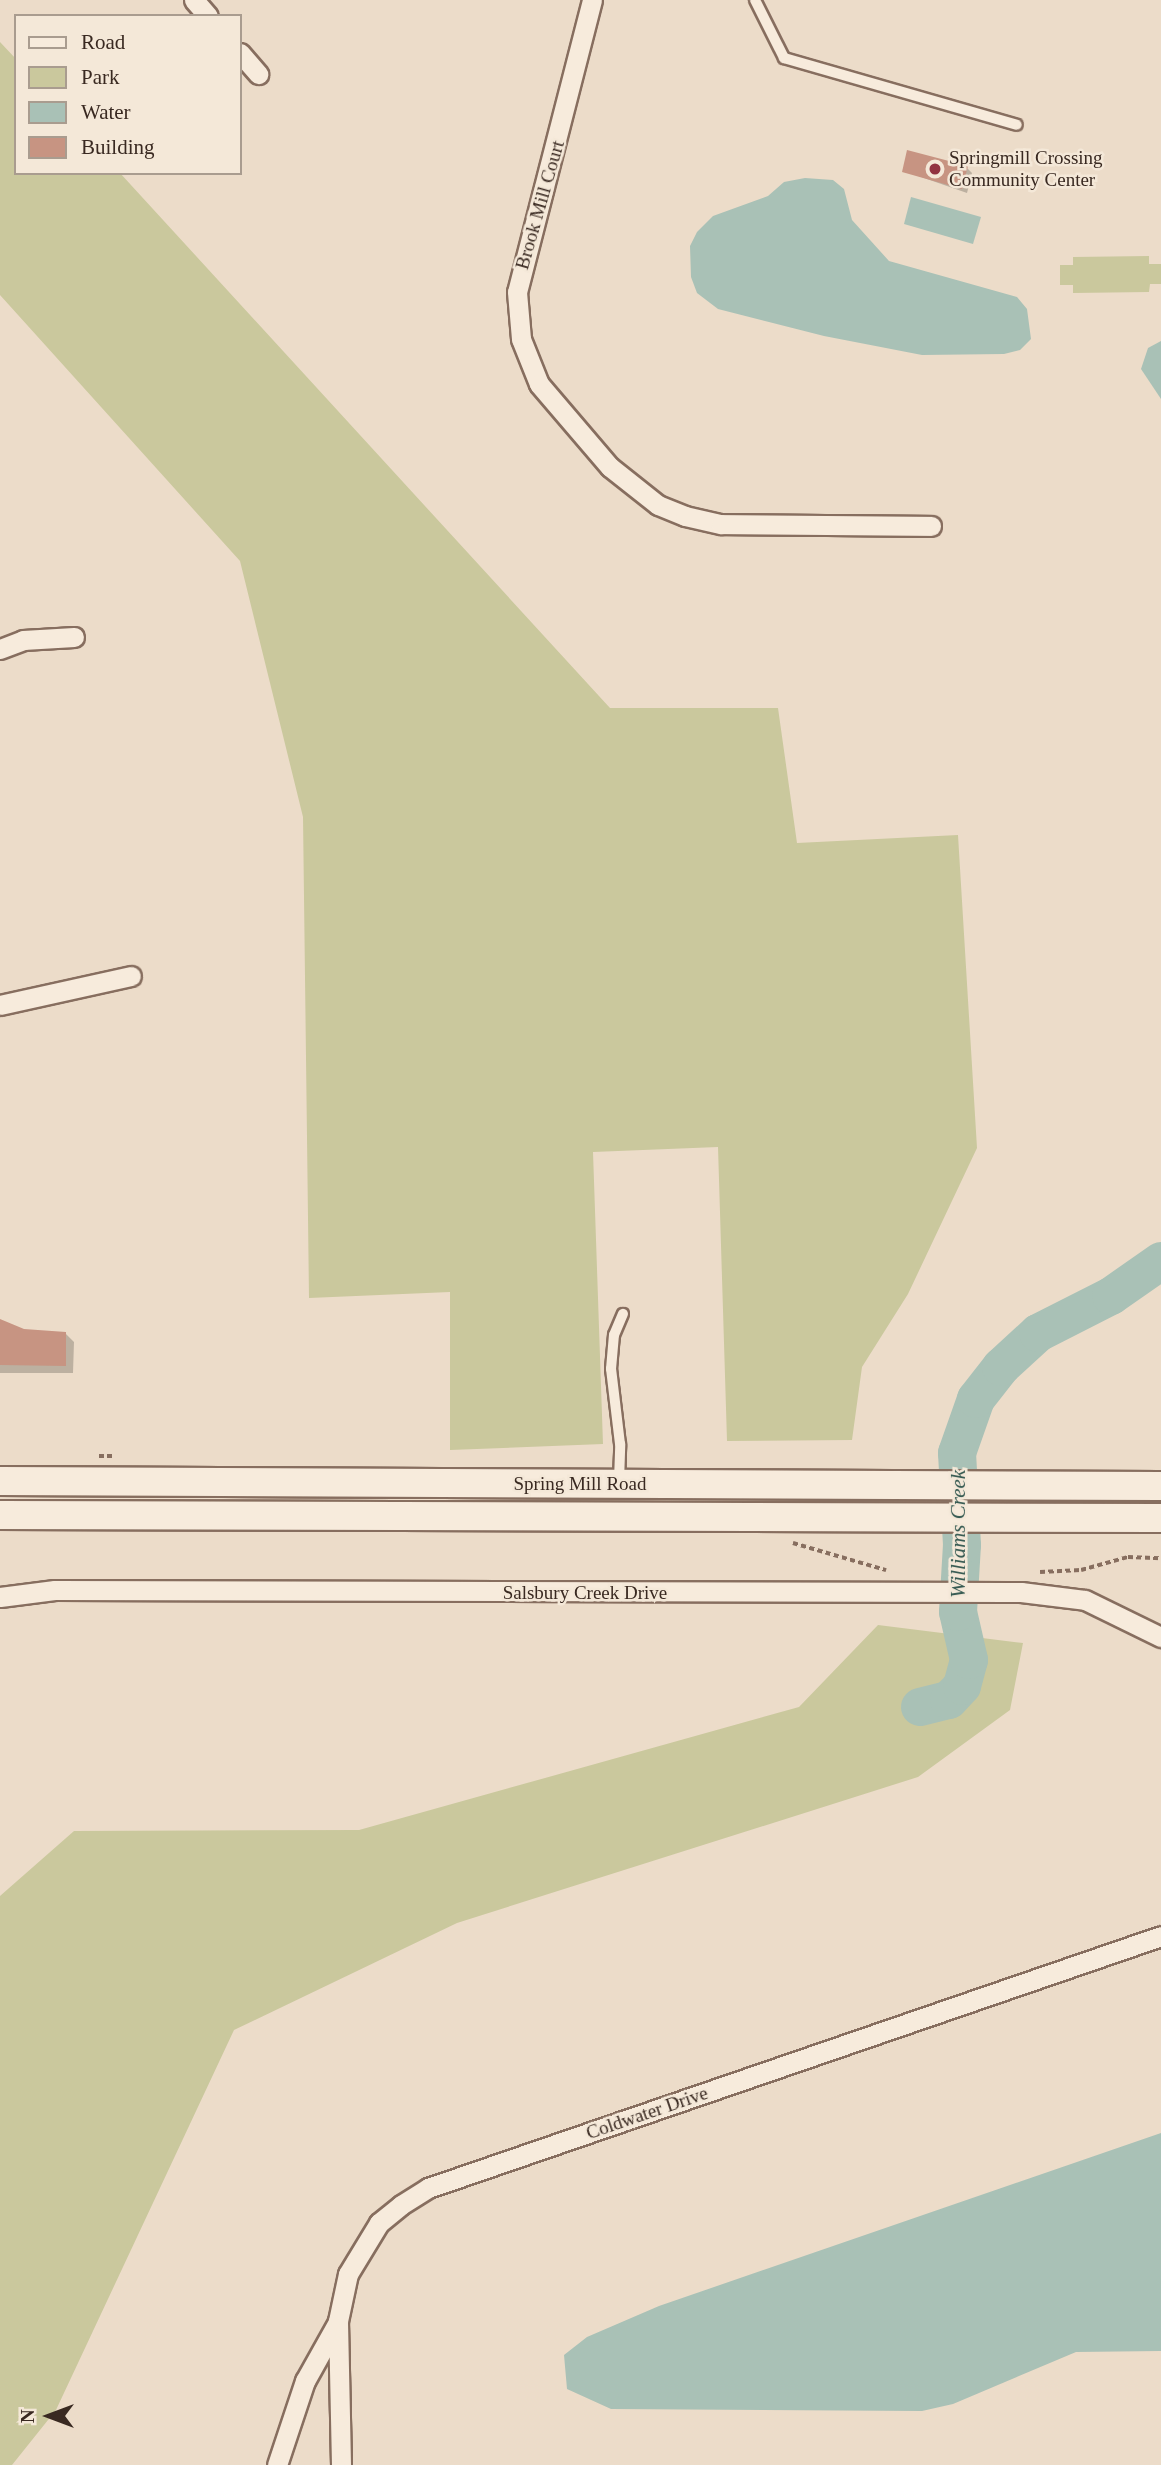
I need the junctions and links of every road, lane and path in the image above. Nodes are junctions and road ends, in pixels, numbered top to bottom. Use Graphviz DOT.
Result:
graph roads {
  1 [pos="194,0"];
  2 [pos="592,0"];
  3 [pos="755,0"];
  4 [pos="206,14"];
  5 [pos="242,55"];
  6 [pos="258,74"];
  7 [pos="1017,125"];
  8 [pos="931,526"];
  9 [pos="74,637"];
  10 [pos="0,649"];
  11 [pos="131,976"];
  12 [pos="0,1005"];
  13 [pos="623,1314"];
  14 [pos="0,1481"];
  15 [pos="618,1485"];
  16 [pos="1161,1486"];
  17 [pos="0,1515"];
  18 [pos="1161,1518"];
  19 [pos="780,1543"];
  20 [pos="1161,1558"];
  21 [pos="897,1571"];
  22 [pos="1037,1572"];
  23 [pos="0,1597"];
  24 [pos="1161,1637"];
  25 [pos="1161,1936"];
  26 [pos="338,2321"];
  27 [pos="277,2465"];
  28 [pos="341,2465"];
  1 -- 4 [label="street"];
  2 -- 8 [label="street, Brook Mill Court"];
  3 -- 7 [label="lane"];
  5 -- 6 [label="street"];
  9 -- 10 [label="street"];
  11 -- 12 [label="street"];
  13 -- 15 [label="lane"];
  14 -- 15 [label="street, Spring Mill Road"];
  15 -- 16 [label="street, Spring Mill Road"];
  17 -- 18 [label="street, Spring Mill Road"];
  19 -- 21 [label="path"];
  20 -- 22 [label="path"];
  23 -- 24 [label="street, Salsbury Creek Drive"];
  25 -- 26 [label="street, Coldwater Drive"];
  26 -- 27 [label="street"];
  26 -- 28 [label="street, Coldwater Drive"];
}
